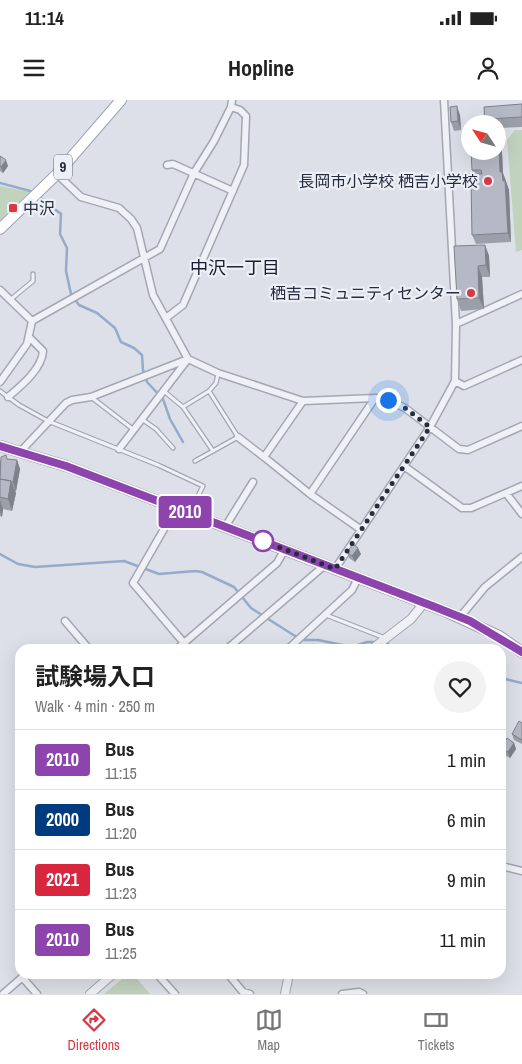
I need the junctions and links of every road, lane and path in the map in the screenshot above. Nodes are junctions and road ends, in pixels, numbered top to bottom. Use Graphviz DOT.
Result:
graph roads {
  1 [pos="121,100"];
  2 [pos="444,100"];
  3 [pos="232,103"];
  4 [pos="167,165"];
  5 [pos="194,173"];
  6 [pos="57,174"];
  7 [pos="234,191"];
  8 [pos="0,229"];
  9 [pos="145,259"];
  10 [pos="33,274"];
  11 [pos="0,290"];
  12 [pos="522,294"];
  13 [pos="10,300"];
  14 [pos="166,318"];
  15 [pos="32,321"];
  16 [pos="456,324"];
  17 [pos="29,337"];
  18 [pos="188,359"];
  19 [pos="522,360"];
  20 [pos="218,373"];
  21 [pos="455,381"];
  22 [pos="0,382"];
  23 [pos="0,391"];
  24 [pos="165,392"];
  25 [pos="209,392"];
  26 [pos="8,396"];
  27 [pos="91,397"];
  28 [pos="375,398"];
  29 [pos="303,401"];
  30 [pos="183,407"];
  31 [pos="142,419"];
  32 [pos="48,421"];
  33 [pos="522,426"];
  34 [pos="430,427"];
  35 [pos="134,430"];
  36 [pos="238,438"];
  37 [pos="0,446"];
  38 [pos="172,448"];
  39 [pos="119,449"];
  40 [pos="21,451"];
  41 [pos="213,451"];
  42 [pos="264,457"];
  43 [pos="195,461"];
  44 [pos="404,466"];
  45 [pos="253,482"];
  46 [pos="522,486"];
  47 [pos="506,493"];
  48 [pos="310,494"];
  49 [pos="176,508"];
  50 [pos="190,513"];
  51 [pos="522,514"];
  52 [pos="225,527"];
  53 [pos="360,529"];
  54 [pos="285,549"];
  55 [pos="522,557"];
  56 [pos="330,567"];
  57 [pos="358,578"];
  58 [pos="424,603"];
  59 [pos="325,614"];
  60 [pos="460,617"];
  61 [pos="65,621"];
  62 [pos="385,638"];
  63 [pos="184,643"];
  64 [pos="85,644"];
  65 [pos="233,644"];
  66 [pos="293,644"];
  67 [pos="378,644"];
  68 [pos="522,652"];
  69 [pos="506,867"];
  70 [pos="522,870"];
  71 [pos="20,979"];
  72 [pos="26,979"];
  73 [pos="108,979"];
  74 [pos="162,979"];
  75 [pos="232,979"];
  76 [pos="288,979"];
  77 [pos="245,993"];
  78 [pos="353,993"];
  79 [pos="2,994"];
  80 [pos="37,994"];
  81 [pos="90,994"];
  82 [pos="175,994"];
  83 [pos="285,994"];
  84 [pos="342,994"];
  85 [pos="363,994"];
  1 -- 6 [label="main road, 9"];
  2 -- 16 [label="street"];
  3 -- 5 [label="street"];
  3 -- 7 [label="street"];
  4 -- 5 [label="street"];
  5 -- 7 [label="street"];
  5 -- 9 [label="street"];
  6 -- 8 [label="main road, 9"];
  6 -- 9 [label="street"];
  7 -- 14 [label="street"];
  9 -- 14 [label="street"];
  9 -- 15 [label="street"];
  10 -- 13 [label="lane"];
  11 -- 13 [label="street"];
  12 -- 16 [label="street"];
  13 -- 15 [label="street"];
  14 -- 18 [label="street"];
  15 -- 17 [label="street"];
  16 -- 21 [label="street"];
  17 -- 22 [label="street"];
  17 -- 26 [label="street"];
  18 -- 20 [label="street"];
  18 -- 24 [label="street"];
  18 -- 27 [label="street"];
  19 -- 21 [label="street"];
  20 -- 25 [label="lane"];
  20 -- 29 [label="street"];
  21 -- 34 [label="street"];
  23 -- 26 [label="lane"];
  24 -- 30 [label="lane"];
  24 -- 31 [label="street"];
  25 -- 30 [label="lane"];
  25 -- 36 [label="lane"];
  26 -- 32 [label="lane"];
  27 -- 32 [label="street"];
  27 -- 35 [label="lane"];
  28 -- 29 [label="street"];
  28 -- 34 [label="street"];
  28 -- 48 [label="street"];
  29 -- 42 [label="street"];
  30 -- 41 [label="lane"];
  31 -- 35 [label="street"];
  31 -- 38 [label="lane"];
  32 -- 39 [label="lane"];
  32 -- 40 [label="street"];
  33 -- 34 [label="street"];
  34 -- 44 [label="street"];
  35 -- 39 [label="street"];
  36 -- 41 [label="lane"];
  36 -- 42 [label="street"];
  37 -- 40 [label="main road"];
  39 -- 50 [label="lane"];
  40 -- 49 [label="main road"];
  41 -- 43 [label="lane"];
  42 -- 48 [label="street"];
  44 -- 47 [label="street"];
  44 -- 53 [label="street"];
  45 -- 52 [label="street"];
  46 -- 47 [label="street"];
  47 -- 51 [label="street"];
  48 -- 53 [label="street"];
  49 -- 50 [label="main road"];
  49 -- 63 [label="street"];
  50 -- 52 [label="main road"];
  52 -- 54 [label="main road"];
  53 -- 56 [label="street"];
  54 -- 56 [label="main road"];
  54 -- 63 [label="street"];
  55 -- 60 [label="street"];
  56 -- 57 [label="main road"];
  56 -- 65 [label="street"];
  57 -- 58 [label="main road"];
  57 -- 59 [label="street"];
  58 -- 60 [label="main road"];
  58 -- 62 [label="street"];
  59 -- 62 [label="lane"];
  59 -- 66 [label="street"];
  60 -- 68 [label="main road"];
  61 -- 64 [label="street"];
  62 -- 67 [label="street"];
  69 -- 70 [label="street"];
  71 -- 79 [label="street"];
  72 -- 80 [label="street"];
  73 -- 81 [label="street"];
  74 -- 82 [label="street"];
  75 -- 77 [label="street"];
  76 -- 83 [label="street"];
  78 -- 84 [label="street"];
  78 -- 85 [label="street"];
}
